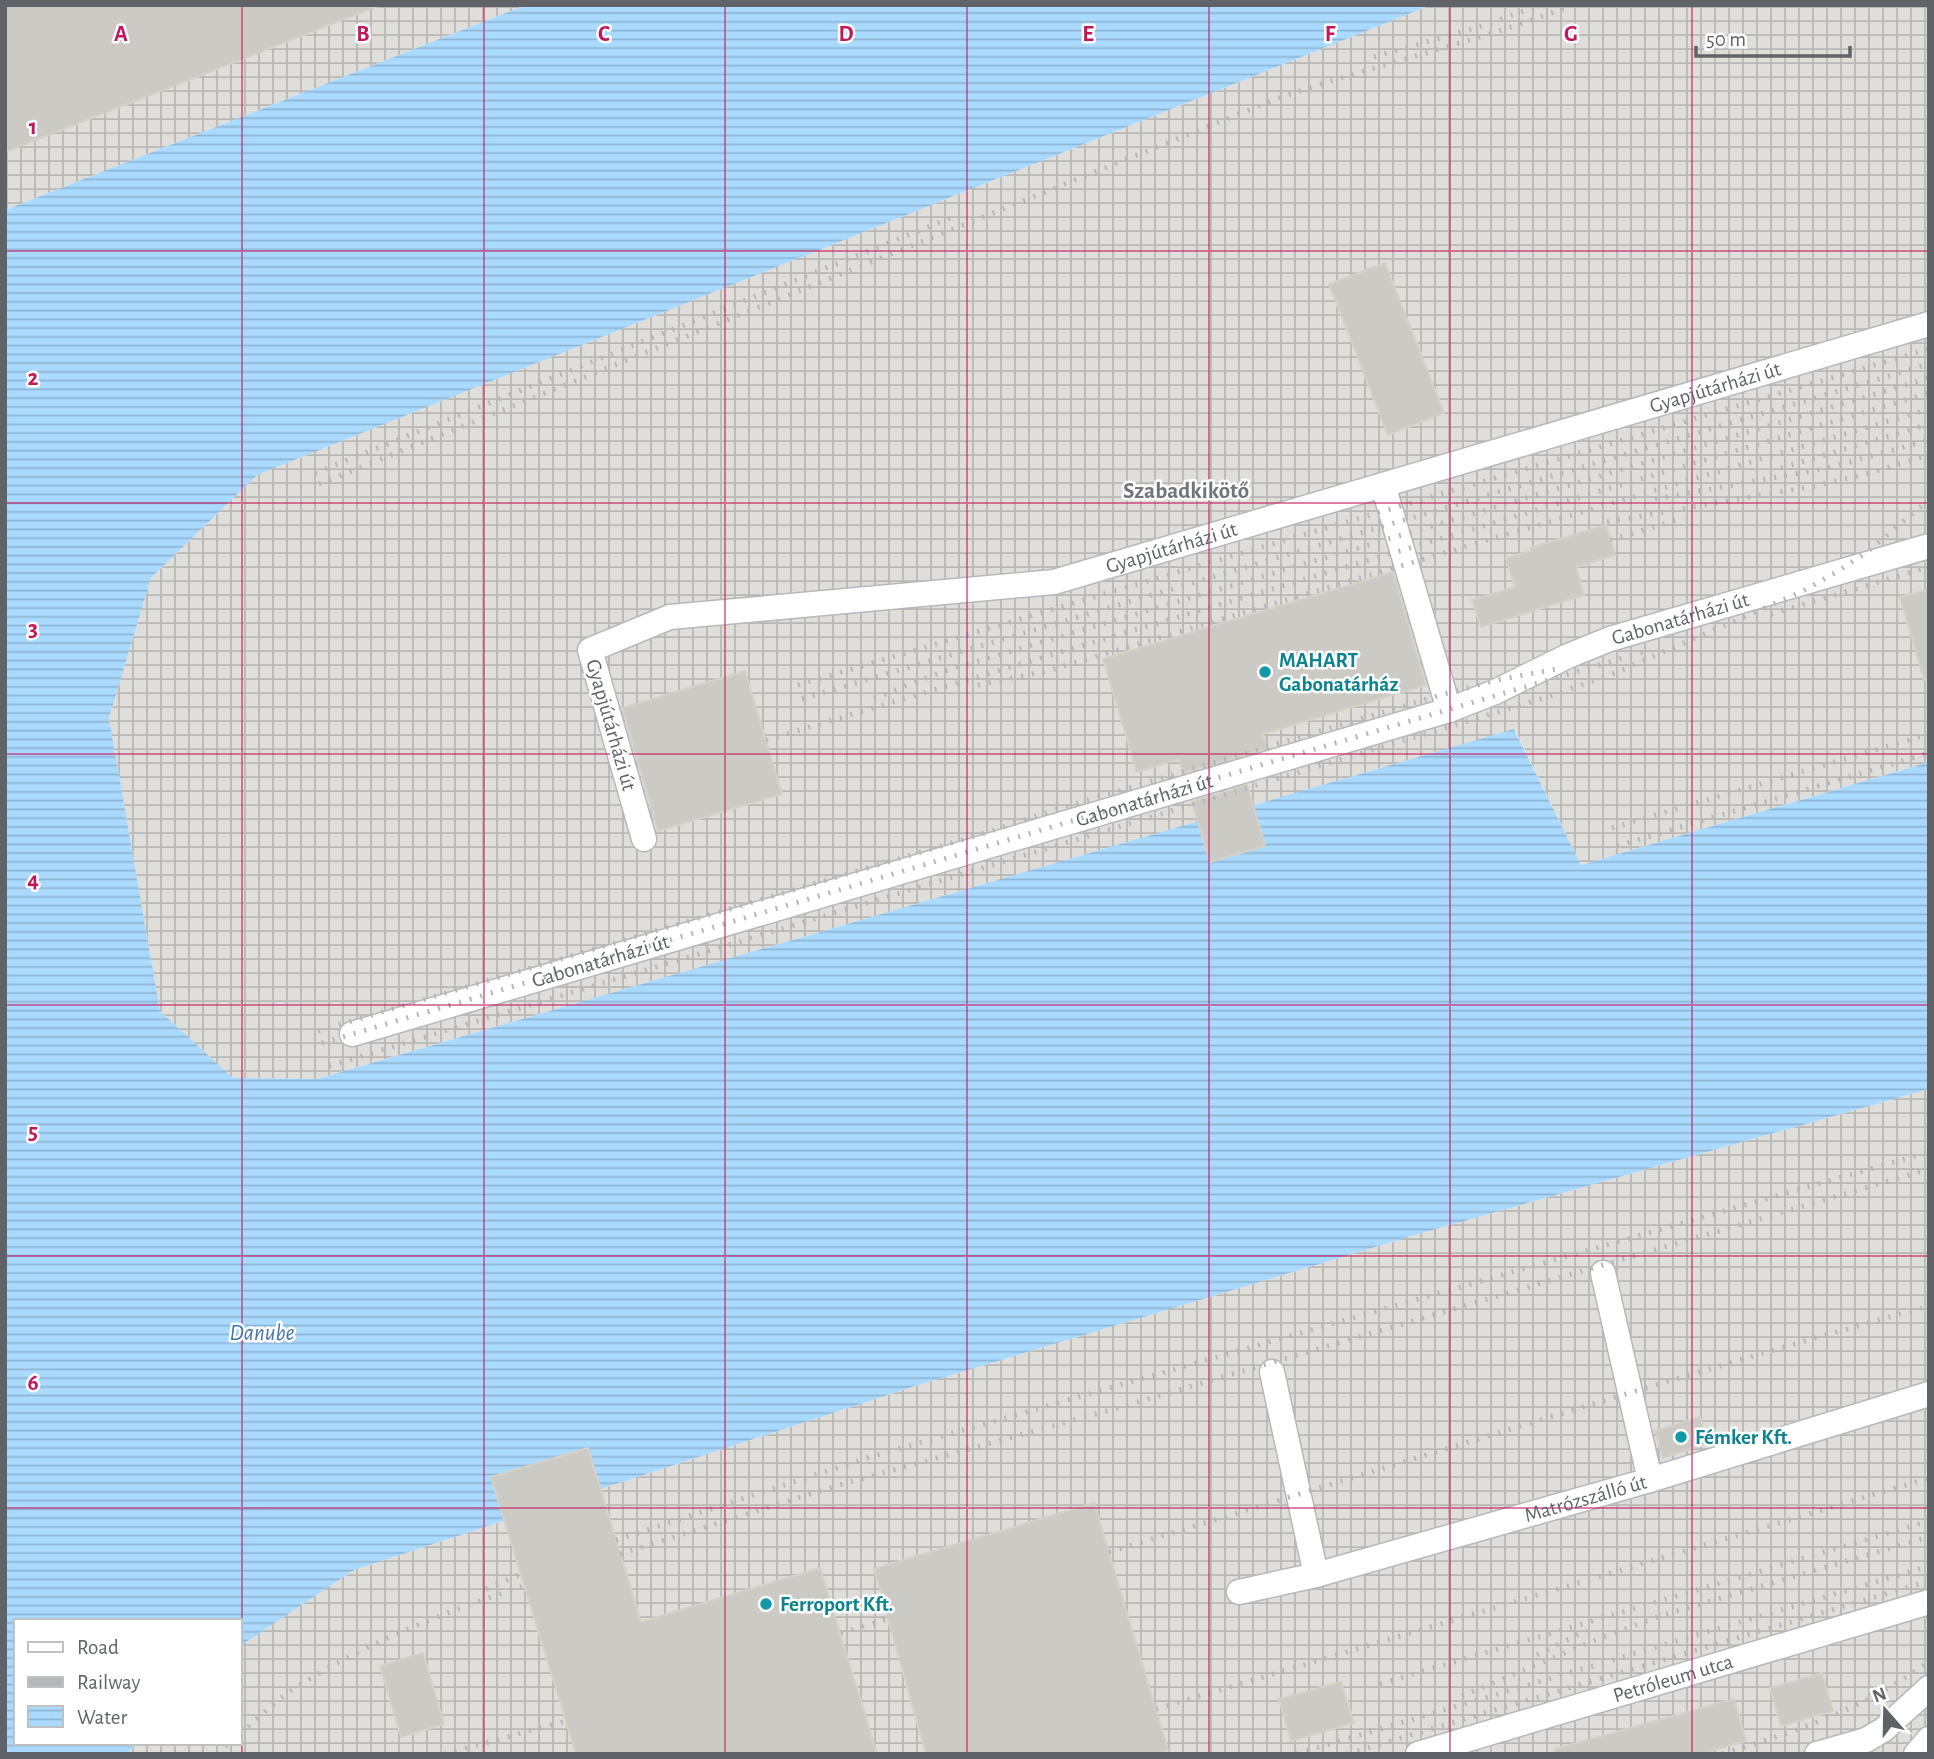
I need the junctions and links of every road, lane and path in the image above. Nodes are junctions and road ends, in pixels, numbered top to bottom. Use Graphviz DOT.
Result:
graph roads {
  1 [pos="1929,324"];
  2 [pos="1382,485"];
  3 [pos="1929,546"];
  4 [pos="1449,710"];
  5 [pos="644,839"];
  6 [pos="352,1034"];
  7 [pos="1603,1273"];
  8 [pos="1272,1372"];
  9 [pos="1929,1394"];
  10 [pos="1650,1480"];
  11 [pos="1316,1575"];
  12 [pos="1240,1592"];
  13 [pos="1929,1602"];
  14 [pos="1929,1688"];
  15 [pos="1929,1739"];
  16 [pos="1418,1754"];
  17 [pos="1817,1754"];
  18 [pos="1916,1754"];
  1 -- 2 [label="street, Gyapjútárházi út"];
  2 -- 4 [label="street"];
  2 -- 5 [label="street, Gyapjútárházi út"];
  3 -- 4 [label="street, Gabonatárházi út"];
  4 -- 6 [label="street, Gabonatárházi út"];
  7 -- 10 [label="street"];
  8 -- 11 [label="street"];
  9 -- 10 [label="street, Matrózszálló út"];
  10 -- 11 [label="street, Matrózszálló út"];
  11 -- 12 [label="street, Matrózszálló út"];
  13 -- 16 [label="street, Petróleum utca"];
  14 -- 17 [label="street"];
  15 -- 18 [label="street"];
}
